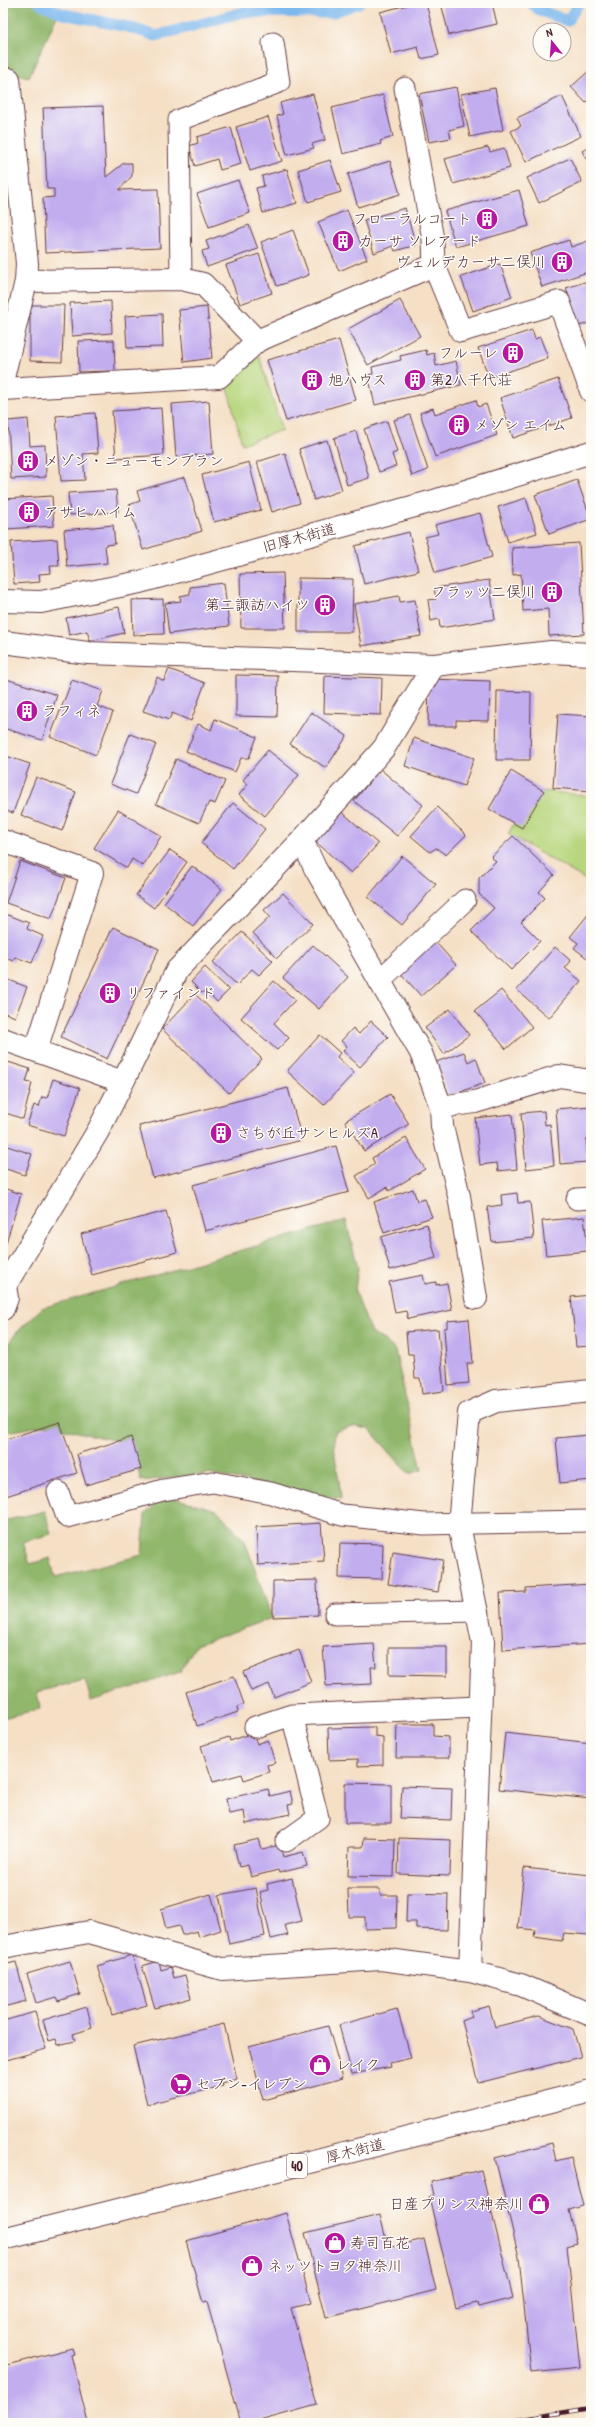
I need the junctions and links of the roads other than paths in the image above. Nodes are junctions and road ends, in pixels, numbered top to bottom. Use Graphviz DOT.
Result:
graph roads {
  1 [pos="273,42"];
  2 [pos="3,78"];
  3 [pos="405,88"];
  4 [pos="434,265"];
  5 [pos="181,279"];
  6 [pos="26,281"];
  7 [pos="257,341"];
  8 [pos="3,378"];
  9 [pos="3,389"];
  10 [pos="591,391"];
  11 [pos="591,452"];
  12 [pos="3,601"];
  13 [pos="3,642"];
  14 [pos="591,654"];
  15 [pos="434,665"];
  16 [pos="302,840"];
  17 [pos="3,841"];
  18 [pos="465,900"];
  19 [pos="379,981"];
  20 [pos="3,1039"];
  21 [pos="36,1050"];
  22 [pos="591,1081"];
  23 [pos="123,1082"];
  24 [pos="440,1107"];
  25 [pos="4,1286"];
  26 [pos="476,1298"];
  27 [pos="3,1309"];
  28 [pos="591,1391"];
  29 [pos="58,1492"];
  30 [pos="591,1521"];
  31 [pos="459,1524"];
  32 [pos="477,1611"];
  33 [pos="335,1614"];
  34 [pos="479,1707"];
  35 [pos="292,1716"];
  36 [pos="255,1727"];
  37 [pos="286,1841"];
  38 [pos="3,1947"];
  39 [pos="470,1971"];
  40 [pos="591,2015"];
  41 [pos="591,2091"];
  42 [pos="3,2239"];
  1 -- 5 [label="lane"];
  2 -- 6 [label="street"];
  3 -- 4 [label="lane"];
  4 -- 7 [label="street"];
  4 -- 10 [label="street"];
  5 -- 6 [label="street"];
  5 -- 7 [label="street"];
  6 -- 8 [label="street"];
  7 -- 9 [label="street"];
  11 -- 12 [label="street, 旧厚木街道"];
  13 -- 15 [label="street"];
  14 -- 15 [label="street"];
  15 -- 16 [label="street"];
  16 -- 19 [label="street"];
  16 -- 23 [label="street"];
  17 -- 21 [label="street"];
  18 -- 19 [label="lane"];
  19 -- 24 [label="street"];
  20 -- 21 [label="street"];
  21 -- 23 [label="street"];
  22 -- 24 [label="street"];
  23 -- 25 [label="street"];
  24 -- 26 [label="street"];
  25 -- 27 [label="street"];
  28 -- 31 [label="street"];
  29 -- 31 [label="lane"];
  30 -- 31 [label="lane"];
  31 -- 32 [label="street"];
  32 -- 33 [label="lane"];
  32 -- 34 [label="street"];
  34 -- 35 [label="lane"];
  34 -- 39 [label="street"];
  35 -- 36 [label="lane"];
  35 -- 37 [label="lane"];
  38 -- 39 [label="street"];
  39 -- 40 [label="street"];
  41 -- 42 [label="street, 厚木街道 / 40"];
}
